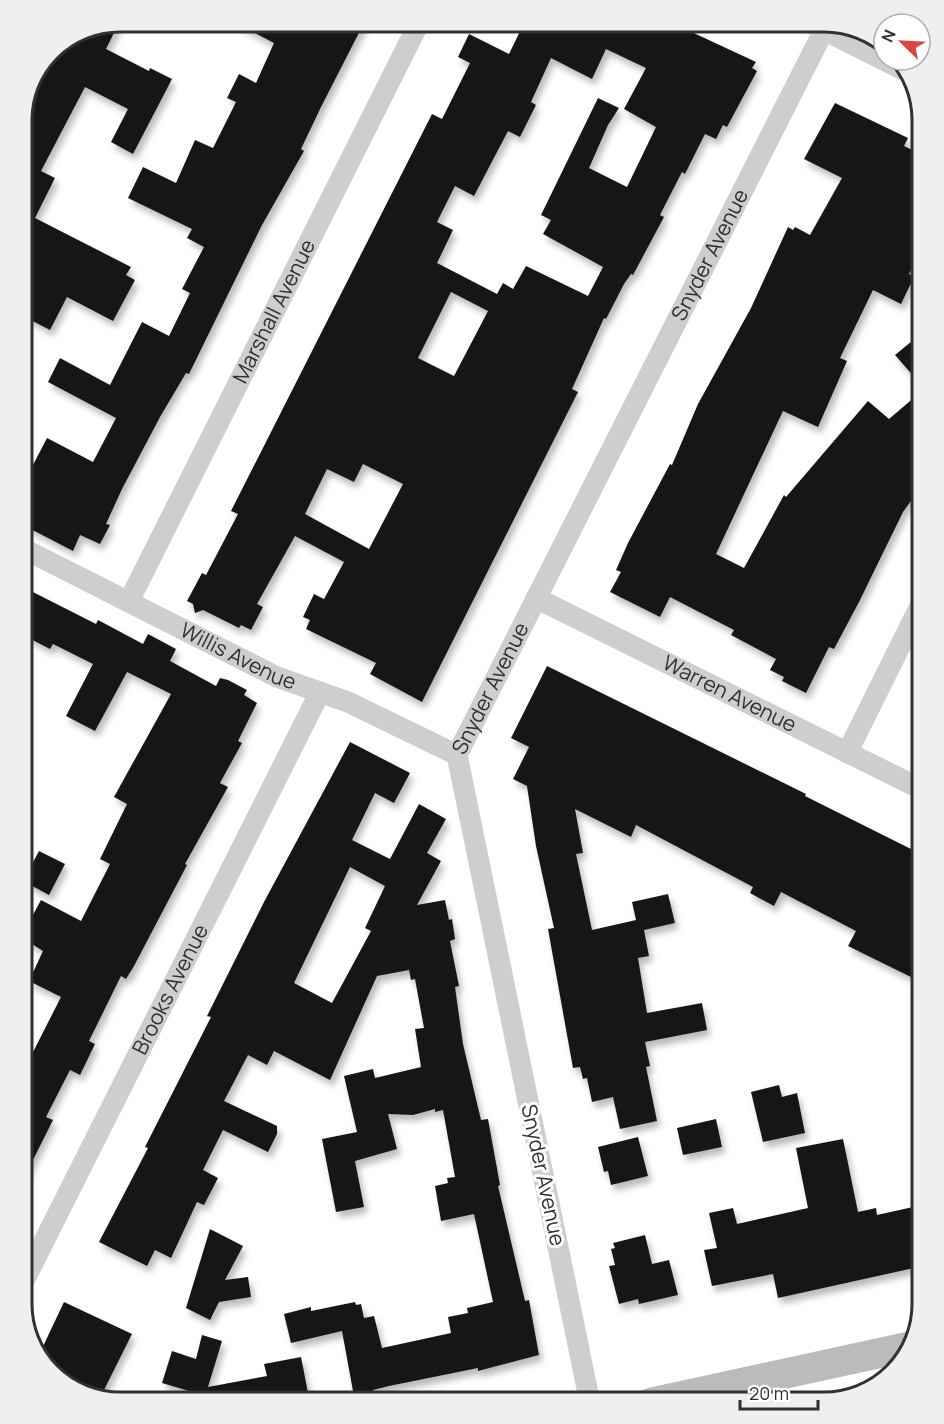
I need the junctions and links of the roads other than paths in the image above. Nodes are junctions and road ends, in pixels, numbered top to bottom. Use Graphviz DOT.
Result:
graph roads {
  1 [pos="414,32"];
  2 [pos="812,32"];
  3 [pos="827,32"];
  4 [pos="893,65"];
  5 [pos="32,553"];
  6 [pos="536,598"];
  7 [pos="129,601"];
  8 [pos="912,622"];
  9 [pos="320,692"];
  10 [pos="847,753"];
  11 [pos="457,755"];
  12 [pos="912,785"];
  13 [pos="32,1265"];
  14 [pos="900,1349"];
  15 [pos="588,1392"];
  16 [pos="743,1392"];
  1 -- 7 [label="street, Marshall Avenue"];
  2 -- 6 [label="street, Snyder Avenue"];
  3 -- 4 [label="street"];
  5 -- 7 [label="street, Willis Avenue"];
  6 -- 10 [label="street, Warren Avenue"];
  6 -- 11 [label="street, Snyder Avenue"];
  7 -- 9 [label="street, Willis Avenue"];
  8 -- 10 [label="street"];
  9 -- 11 [label="street, Willis Avenue"];
  9 -- 13 [label="street, Brooks Avenue"];
  10 -- 12 [label="street, Warren Avenue"];
  11 -- 15 [label="street, Snyder Avenue"];
  14 -- 16 [label="main road"];
}
